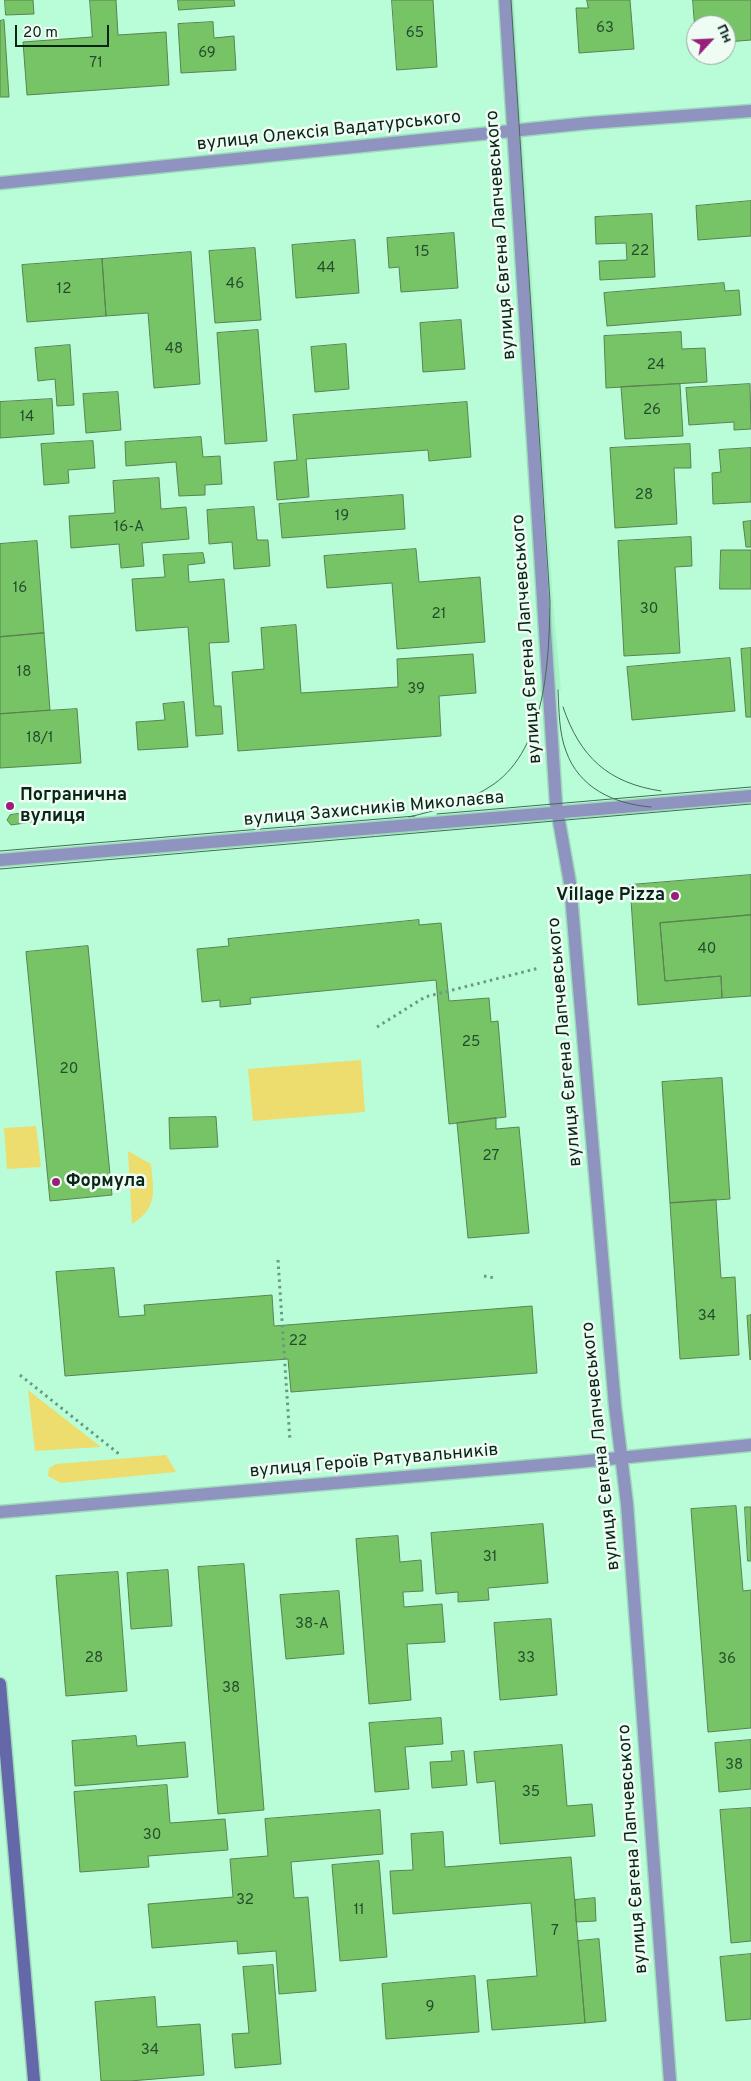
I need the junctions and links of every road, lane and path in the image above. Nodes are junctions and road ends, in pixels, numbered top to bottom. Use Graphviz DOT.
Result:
graph roads {
  1 [pos="504,0"];
  2 [pos="751,111"];
  3 [pos="512,131"];
  4 [pos="0,183"];
  5 [pos="751,796"];
  6 [pos="557,812"];
  7 [pos="0,860"];
  8 [pos="539,968"];
  9 [pos="377,1027"];
  10 [pos="278,1260"];
  11 [pos="484,1276"];
  12 [pos="495,1278"];
  13 [pos="20,1375"];
  14 [pos="290,1441"];
  15 [pos="751,1445"];
  16 [pos="119,1454"];
  17 [pos="621,1458"];
  18 [pos="0,1512"];
  19 [pos="0,1684"];
  20 [pos="34,2081"];
  21 [pos="670,2081"];
  1 -- 3 [label="street, вулиця Євгена Лапчевського"];
  2 -- 3 [label="street, вулиця Олексія Вадатурського"];
  3 -- 4 [label="street, вулиця Олексія Вадатурського"];
  3 -- 6 [label="street, вулиця Євгена Лапчевського"];
  5 -- 6 [label="street, вулиця Захисників Миколаєва"];
  6 -- 7 [label="street, вулиця Захисників Миколаєва"];
  6 -- 17 [label="street, вулиця Євгена Лапчевського"];
  8 -- 9 [label="path"];
  10 -- 14 [label="path"];
  11 -- 12 [label="path"];
  13 -- 16 [label="path"];
  15 -- 17 [label="street, вулиця Героїв Рятувальників"];
  17 -- 18 [label="street, вулиця Героїв Рятувальників"];
  17 -- 21 [label="street, вулиця Євгена Лапчевського"];
  19 -- 20 [label="main road"];
}
